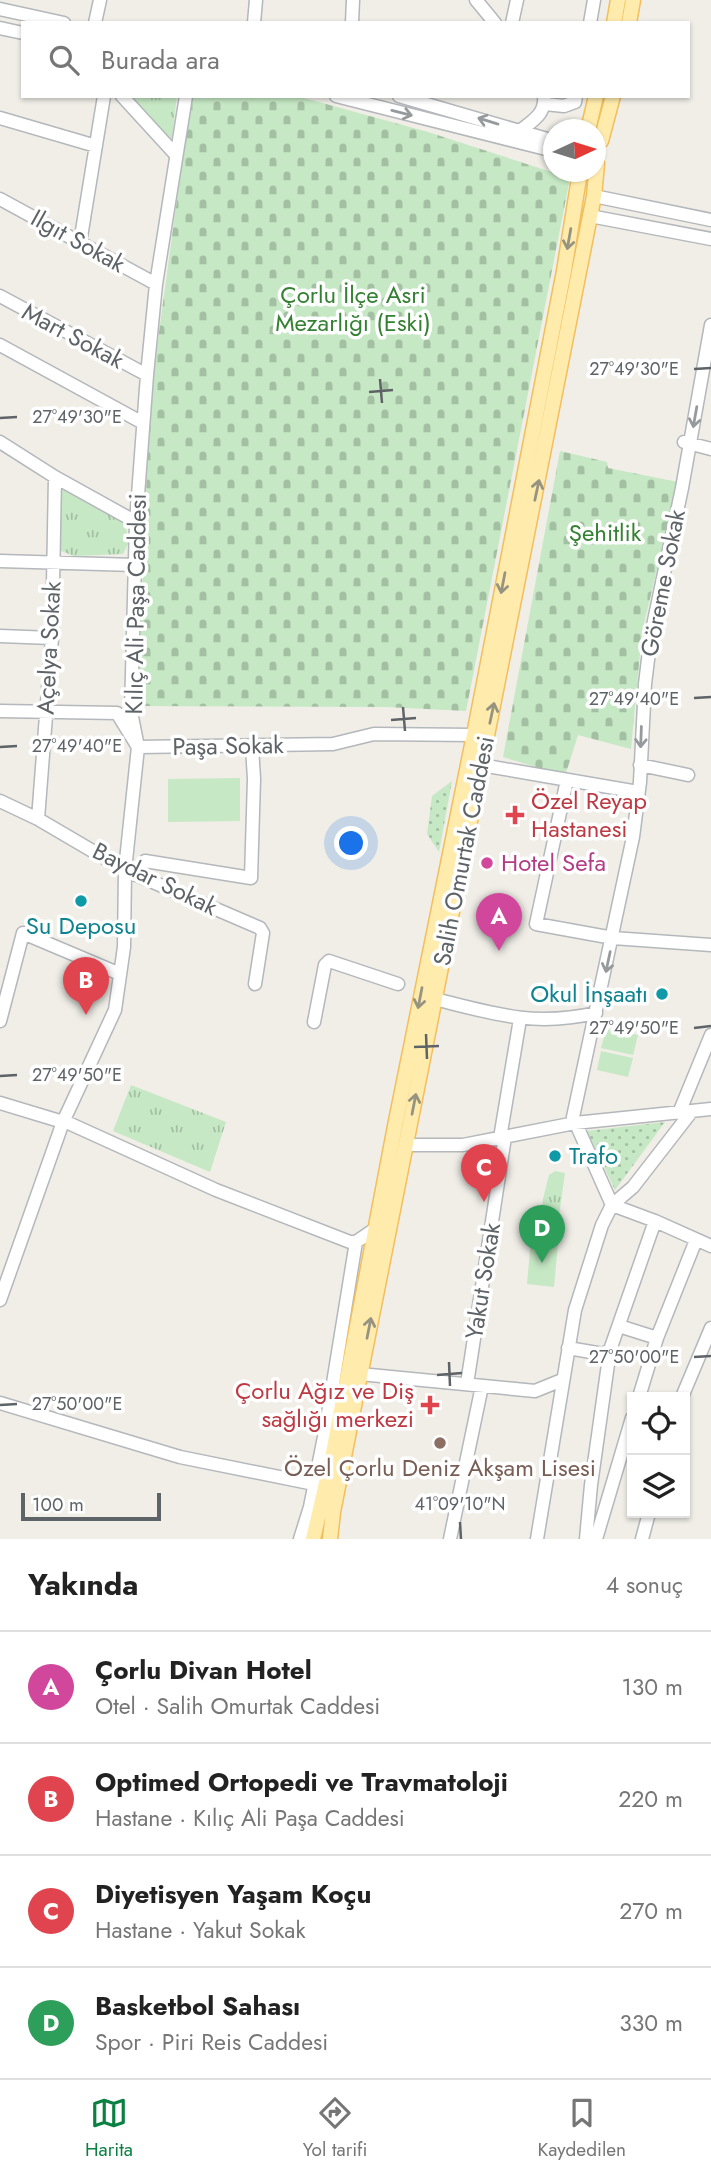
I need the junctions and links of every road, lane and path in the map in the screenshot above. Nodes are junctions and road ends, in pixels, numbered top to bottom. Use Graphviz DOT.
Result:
graph roads {
  1 [pos="100,0"];
  2 [pos="256,0"];
  3 [pos="354,0"];
  4 [pos="476,0"];
  5 [pos="517,0"];
  6 [pos="594,0"];
  7 [pos="618,0"];
  8 [pos="633,0"];
  9 [pos="0,9"];
  10 [pos="55,21"];
  11 [pos="95,21"];
  12 [pos="254,21"];
  13 [pos="352,21"];
  14 [pos="493,21"];
  15 [pos="512,21"];
  16 [pos="590,21"];
  17 [pos="614,21"];
  18 [pos="629,21"];
  19 [pos="0,28"];
  20 [pos="21,33"];
  21 [pos="104,98"];
  22 [pos="124,98"];
  23 [pos="186,98"];
  24 [pos="344,98"];
  25 [pos="406,98"];
  26 [pos="576,98"];
  27 [pos="596,98"];
  28 [pos="612,98"];
  29 [pos="544,100"];
  30 [pos="0,118"];
  31 [pos="591,119"];
  32 [pos="605,119"];
  33 [pos="520,131"];
  34 [pos="543,138"];
  35 [pos="96,146"];
  36 [pos="543,148"];
  37 [pos="176,155"];
  38 [pos="578,182"];
  39 [pos="595,182"];
  40 [pos="594,196"];
  41 [pos="0,199"];
  42 [pos="590,216"];
  43 [pos="711,220"];
  44 [pos="711,239"];
  45 [pos="80,243"];
  46 [pos="156,284"];
  47 [pos="0,296"];
  48 [pos="711,325"];
  49 [pos="0,345"];
  50 [pos="146,375"];
  51 [pos="143,423"];
  52 [pos="0,442"];
  53 [pos="686,443"];
  54 [pos="711,449"];
  55 [pos="55,477"];
  56 [pos="136,522"];
  57 [pos="0,561"];
  58 [pos="54,564"];
  59 [pos="135,565"];
  60 [pos="0,636"];
  61 [pos="52,638"];
  62 [pos="0,711"];
  63 [pos="45,713"];
  64 [pos="474,735"];
  65 [pos="138,747"];
  66 [pos="252,747"];
  67 [pos="481,765"];
  68 [pos="640,765"];
  69 [pos="688,775"];
  70 [pos="567,780"];
  71 [pos="638,792"];
  72 [pos="0,801"];
  73 [pos="38,820"];
  74 [pos="145,861"];
  75 [pos="125,870"];
  76 [pos="613,939"];
  77 [pos="711,945"];
  78 [pos="120,974"];
  79 [pos="254,984"];
  80 [pos="398,984"];
  81 [pos="435,999"];
  82 [pos="596,1013"];
  83 [pos="520,1018"];
  84 [pos="0,1021"];
  85 [pos="314,1022"];
  86 [pos="711,1035"];
  87 [pos="0,1103"];
  88 [pos="711,1108"];
  89 [pos="685,1112"];
  90 [pos="63,1121"];
  91 [pos="575,1123"];
  92 [pos="502,1137"];
  93 [pos="406,1145"];
  94 [pos="612,1205"];
  95 [pos="655,1221"];
  96 [pos="375,1229"];
  97 [pos="696,1240"];
  98 [pos="356,1242"];
  99 [pos="711,1246"];
  100 [pos="0,1300"];
  101 [pos="619,1326"];
  102 [pos="710,1333"];
  103 [pos="657,1338"];
  104 [pos="568,1348"];
  105 [pos="610,1350"];
  106 [pos="360,1374"];
  107 [pos="562,1380"];
  108 [pos="467,1384"];
  109 [pos="482,1385"];
  110 [pos="641,1392"];
  111 [pos="684,1392"];
  112 [pos="0,1403"];
  113 [pos="627,1435"];
  114 [pos="314,1484"];
  115 [pos="648,1518"];
  116 [pos="331,1537"];
  117 [pos="300,1539"];
  118 [pos="313,1539"];
  119 [pos="450,1539"];
  120 [pos="537,1539"];
  121 [pos="586,1539"];
  122 [pos="596,1539"];
  123 [pos="642,1539"];
  1 -- 11 [label="street"];
  2 -- 12 [label="street"];
  3 -- 13 [label="street"];
  4 -- 14 [label="street"];
  5 -- 15 [label="street"];
  6 -- 16 [label="street"];
  7 -- 17 [label="main road"];
  8 -- 18 [label="main road"];
  9 -- 10 [label="street"];
  19 -- 20 [label="street"];
  21 -- 35 [label="street"];
  22 -- 37 [label="street"];
  23 -- 37 [label="street, Kılıç Ali Paşa Caddesi"];
  24 -- 36 [label="street, one-way"];
  33 -- 25 [label="street, one-way"];
  26 -- 29 [label="street"];
  27 -- 31 [label="main road"];
  28 -- 32 [label="main road"];
  29 -- 33 [label="street"];
  30 -- 35 [label="street"];
  33 -- 34 [label="street"];
  35 -- 45 [label="street"];
  37 -- 46 [label="street, Kılıç Ali Paşa Caddesi"];
  38 -- 64 [label="main road, Salih Omurtak Caddesi, one-way"];
  39 -- 40 [label="main road, Salih Omurtak Caddesi"];
  40 -- 42 [label="main road, Salih Omurtak Caddesi"];
  40 -- 43 [label="street"];
  41 -- 45 [label="street, Ilgıt Sokak"];
  42 -- 44 [label="street"];
  67 -- 42 [label="main road, Salih Omurtak Caddesi, one-way"];
  45 -- 46 [label="street, Ilgıt Sokak"];
  46 -- 50 [label="street, Kılıç Ali Paşa Caddesi"];
  47 -- 50 [label="street, Mart Sokak"];
  48 -- 53 [label="street, Göreme Sokak, one-way"];
  49 -- 51 [label="street"];
  50 -- 51 [label="street, Kılıç Ali Paşa Caddesi"];
  51 -- 56 [label="street, Kılıç Ali Paşa Caddesi"];
  52 -- 55 [label="street"];
  53 -- 54 [label="street"];
  53 -- 68 [label="street, Göreme Sokak, one-way"];
  55 -- 56 [label="street"];
  55 -- 58 [label="street, Açelya Sokak"];
  56 -- 59 [label="street, Kılıç Ali Paşa Caddesi"];
  57 -- 58 [label="street"];
  58 -- 59 [label="street"];
  58 -- 61 [label="street, Açelya Sokak"];
  59 -- 65 [label="street, Kılıç Ali Paşa Caddesi"];
  60 -- 61 [label="street"];
  61 -- 63 [label="street, Açelya Sokak"];
  62 -- 63 [label="street, Paşa Sokak"];
  63 -- 65 [label="street, Paşa Sokak"];
  63 -- 73 [label="street, Açelya Sokak"];
  64 -- 66 [label="street, Paşa Sokak"];
  64 -- 96 [label="main road, Salih Omurtak Caddesi, one-way"];
  65 -- 66 [label="street, Paşa Sokak"];
  65 -- 75 [label="street, Kılıç Ali Paşa Caddesi"];
  66 -- 74 [label="street"];
  67 -- 70 [label="street"];
  67 -- 81 [label="main road, Salih Omurtak Caddesi"];
  68 -- 69 [label="street"];
  68 -- 71 [label="street, Göreme Sokak"];
  70 -- 71 [label="street"];
  70 -- 76 [label="street"];
  71 -- 76 [label="street, Göreme Sokak"];
  72 -- 73 [label="street, Baydar Sokak"];
  73 -- 75 [label="street, Baydar Sokak"];
  75 -- 78 [label="street, Kılıç Ali Paşa Caddesi"];
  75 -- 79 [label="street, Baydar Sokak"];
  76 -- 77 [label="street"];
  76 -- 82 [label="street, Göreme Sokak, one-way"];
  78 -- 84 [label="street"];
  78 -- 90 [label="street, Kılıç Ali Paşa Caddesi"];
  80 -- 85 [label="street"];
  81 -- 83 [label="street"];
  93 -- 81 [label="main road, Salih Omurtak Caddesi, one-way"];
  82 -- 83 [label="street"];
  82 -- 91 [label="street, Göreme Sokak"];
  83 -- 92 [label="street, Yakut Sokak"];
  86 -- 89 [label="street"];
  87 -- 90 [label="street"];
  88 -- 89 [label="street"];
  89 -- 91 [label="street"];
  89 -- 94 [label="street"];
  90 -- 98 [label="street"];
  90 -- 100 [label="street, Kılıç Ali Paşa Caddesi"];
  91 -- 92 [label="street"];
  91 -- 94 [label="street"];
  92 -- 93 [label="street"];
  92 -- 108 [label="street, Yakut Sokak"];
  106 -- 93 [label="main road, Salih Omurtak Caddesi, one-way"];
  94 -- 95 [label="street"];
  94 -- 104 [label="street"];
  95 -- 97 [label="street"];
  95 -- 101 [label="street"];
  96 -- 98 [label="street"];
  96 -- 118 [label="main road, Salih Omurtak Caddesi"];
  97 -- 99 [label="street"];
  97 -- 103 [label="street"];
  98 -- 114 [label="street"];
  101 -- 103 [label="street"];
  101 -- 105 [label="street"];
  102 -- 111 [label="street"];
  103 -- 110 [label="street"];
  104 -- 105 [label="street"];
  104 -- 107 [label="street"];
  105 -- 121 [label="street"];
  106 -- 108 [label="street"];
  106 -- 116 [label="main road, Salih Omurtak Caddesi"];
  107 -- 109 [label="street"];
  107 -- 120 [label="street"];
  108 -- 109 [label="street"];
  109 -- 119 [label="street"];
  112 -- 114 [label="street"];
  113 -- 122 [label="street"];
  114 -- 117 [label="street"];
  115 -- 123 [label="street"];
}
